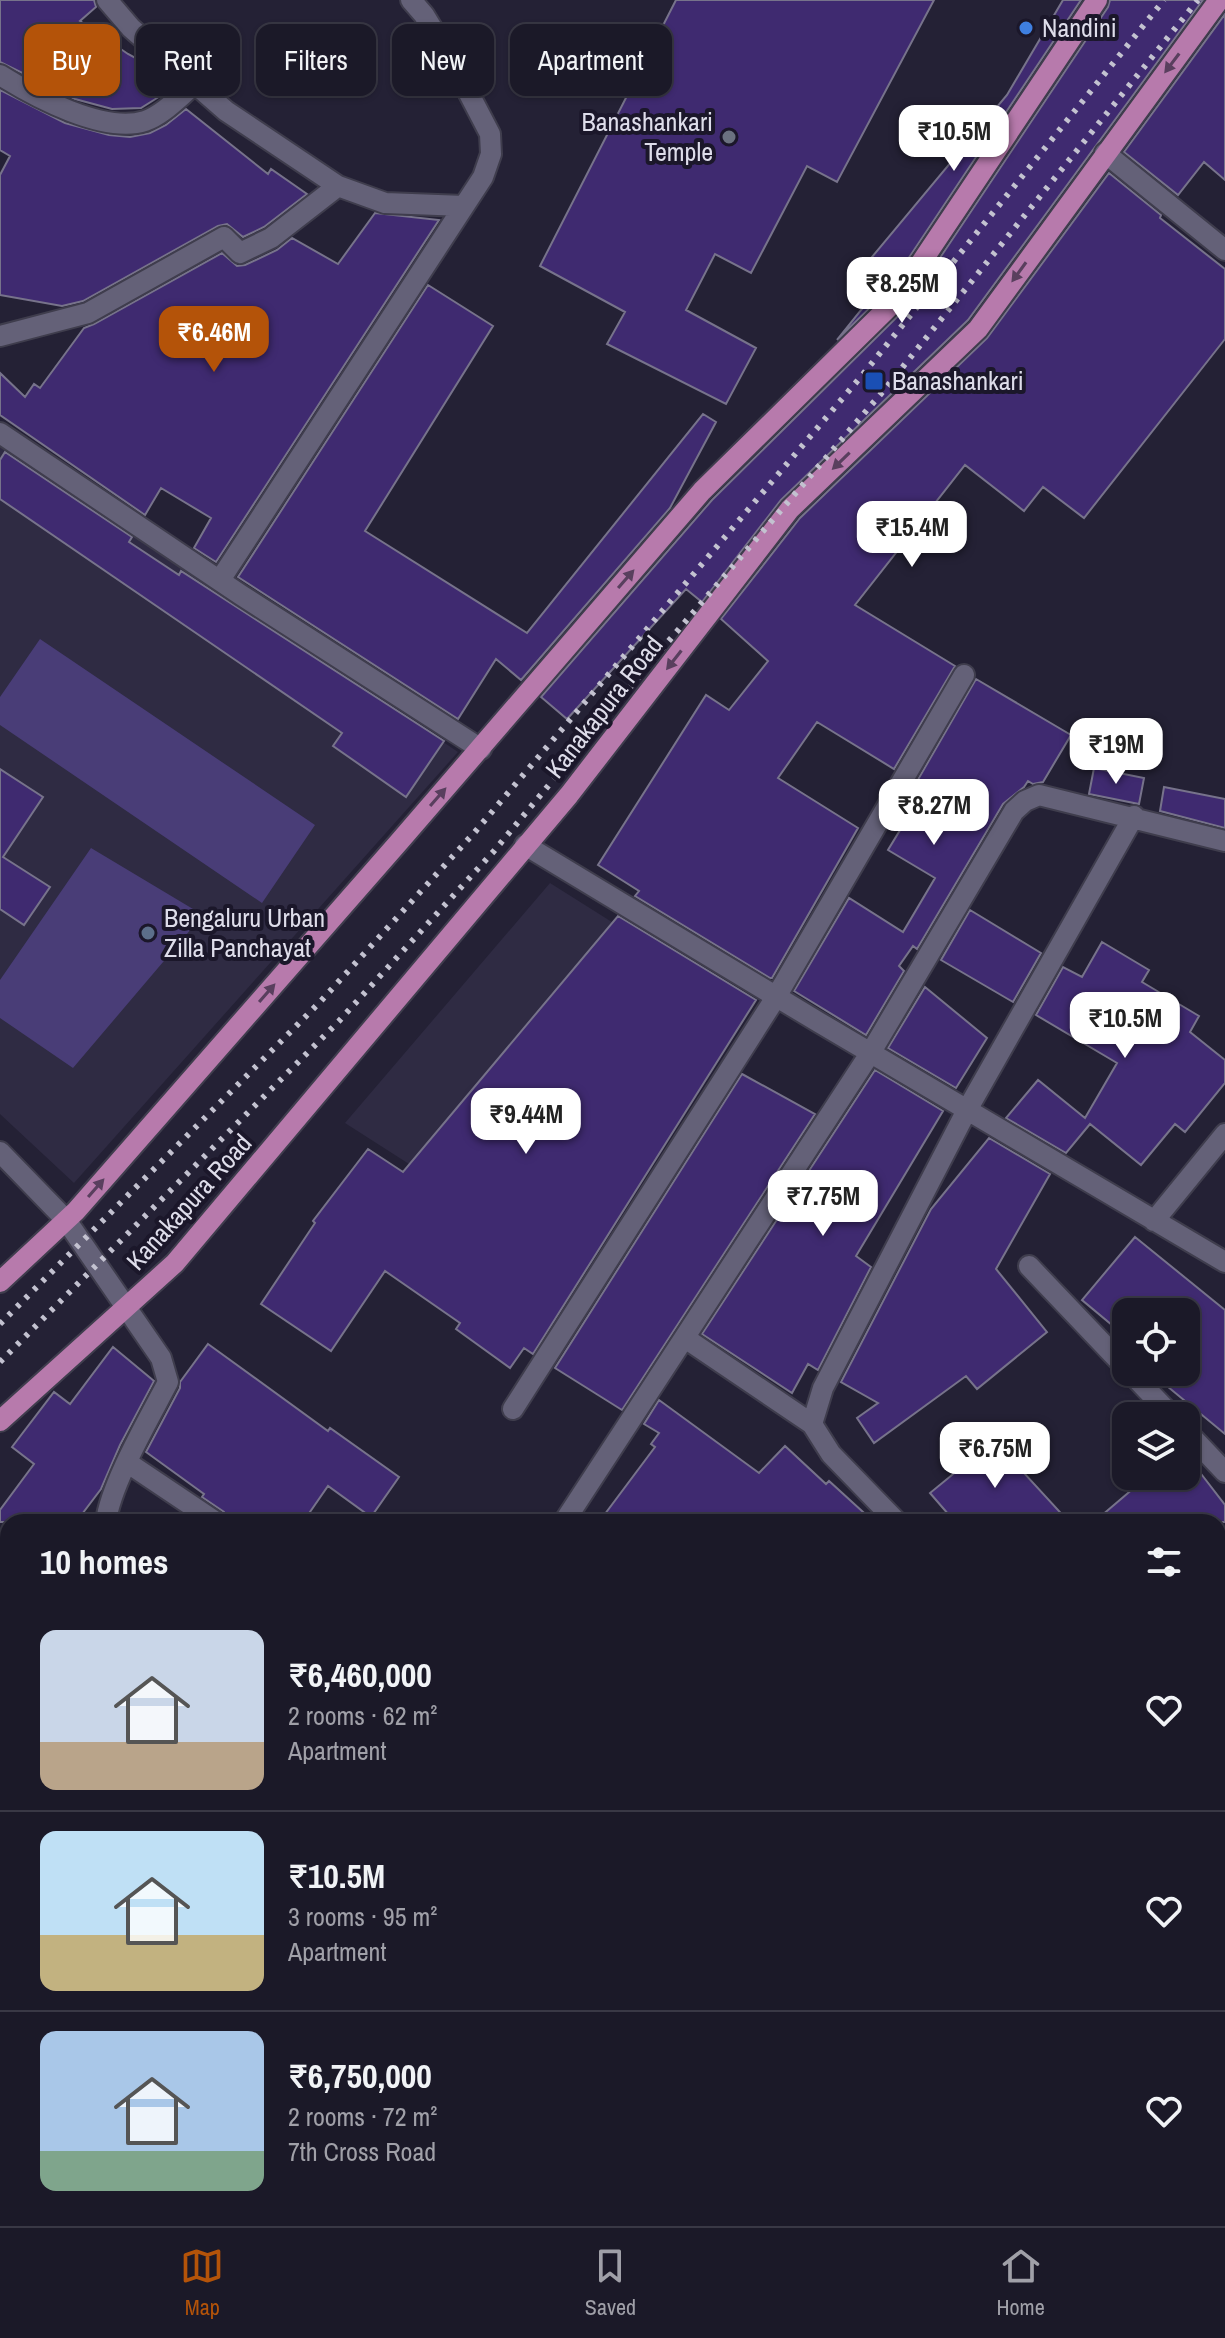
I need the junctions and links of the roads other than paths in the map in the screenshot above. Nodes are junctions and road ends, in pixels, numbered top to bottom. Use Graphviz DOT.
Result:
graph roads {
  1 [pos="107,0"];
  2 [pos="411,0"];
  3 [pos="1219,0"];
  4 [pos="1088,5"];
  5 [pos="136,32"];
  6 [pos="0,75"];
  7 [pos="181,96"];
  8 [pos="209,96"];
  9 [pos="1105,153"];
  10 [pos="338,186"];
  11 [pos="464,206"];
  12 [pos="1225,250"];
  13 [pos="0,336"];
  14 [pos="0,433"];
  15 [pos="220,580"];
  16 [pos="964,675"];
  17 [pos="481,749"];
  18 [pos="1134,816"];
  19 [pos="1225,841"];
  20 [pos="525,845"];
  21 [pos="776,997"];
  22 [pos="871,1052"];
  23 [pos="967,1110"];
  24 [pos="1225,1134"];
  25 [pos="0,1152"];
  26 [pos="66,1220"];
  27 [pos="1154,1221"];
  28 [pos="1225,1262"];
  29 [pos="1029,1266"];
  30 [pos="0,1282"];
  31 [pos="128,1306"];
  32 [pos="685,1338"];
  33 [pos="1112,1353"];
  34 [pos="1143,1386"];
  35 [pos="1159,1402"];
  36 [pos="513,1409"];
  37 [pos="0,1421"];
  38 [pos="812,1424"];
  39 [pos="1200,1446"];
  40 [pos="128,1463"];
  41 [pos="1225,1472"];
  42 [pos="107,1514"];
  43 [pos="204,1514"];
  44 [pos="569,1514"];
  45 [pos="889,1514"];
  1 -- 5 [label="street"];
  2 -- 11 [label="street"];
  3 -- 9 [label="main road, Kanakapura Road, one-way"];
  17 -- 4 [label="main road, one-way"];
  6 -- 7 [label="street"];
  8 -- 10 [label="street"];
  9 -- 12 [label="street"];
  9 -- 20 [label="main road, Kanakapura Road, one-way"];
  10 -- 11 [label="street"];
  10 -- 13 [label="street"];
  11 -- 15 [label="street"];
  14 -- 15 [label="street"];
  15 -- 17 [label="street"];
  16 -- 21 [label="street"];
  26 -- 17 [label="main road, one-way"];
  18 -- 19 [label="street"];
  18 -- 22 [label="street"];
  18 -- 23 [label="street"];
  20 -- 21 [label="street"];
  20 -- 31 [label="main road, Kanakapura Road"];
  21 -- 22 [label="street"];
  21 -- 36 [label="street"];
  22 -- 23 [label="street"];
  22 -- 32 [label="street"];
  23 -- 27 [label="street"];
  23 -- 38 [label="street"];
  24 -- 27 [label="street"];
  25 -- 26 [label="street"];
  26 -- 30 [label="main road"];
  26 -- 31 [label="street"];
  27 -- 28 [label="street"];
  29 -- 33 [label="street"];
  31 -- 37 [label="main road, Kanakapura Road"];
  31 -- 40 [label="street"];
  32 -- 38 [label="street"];
  32 -- 44 [label="street"];
  34 -- 35 [label="street"];
  38 -- 45 [label="street"];
  39 -- 41 [label="street"];
  40 -- 42 [label="street"];
  40 -- 43 [label="street"];
}
